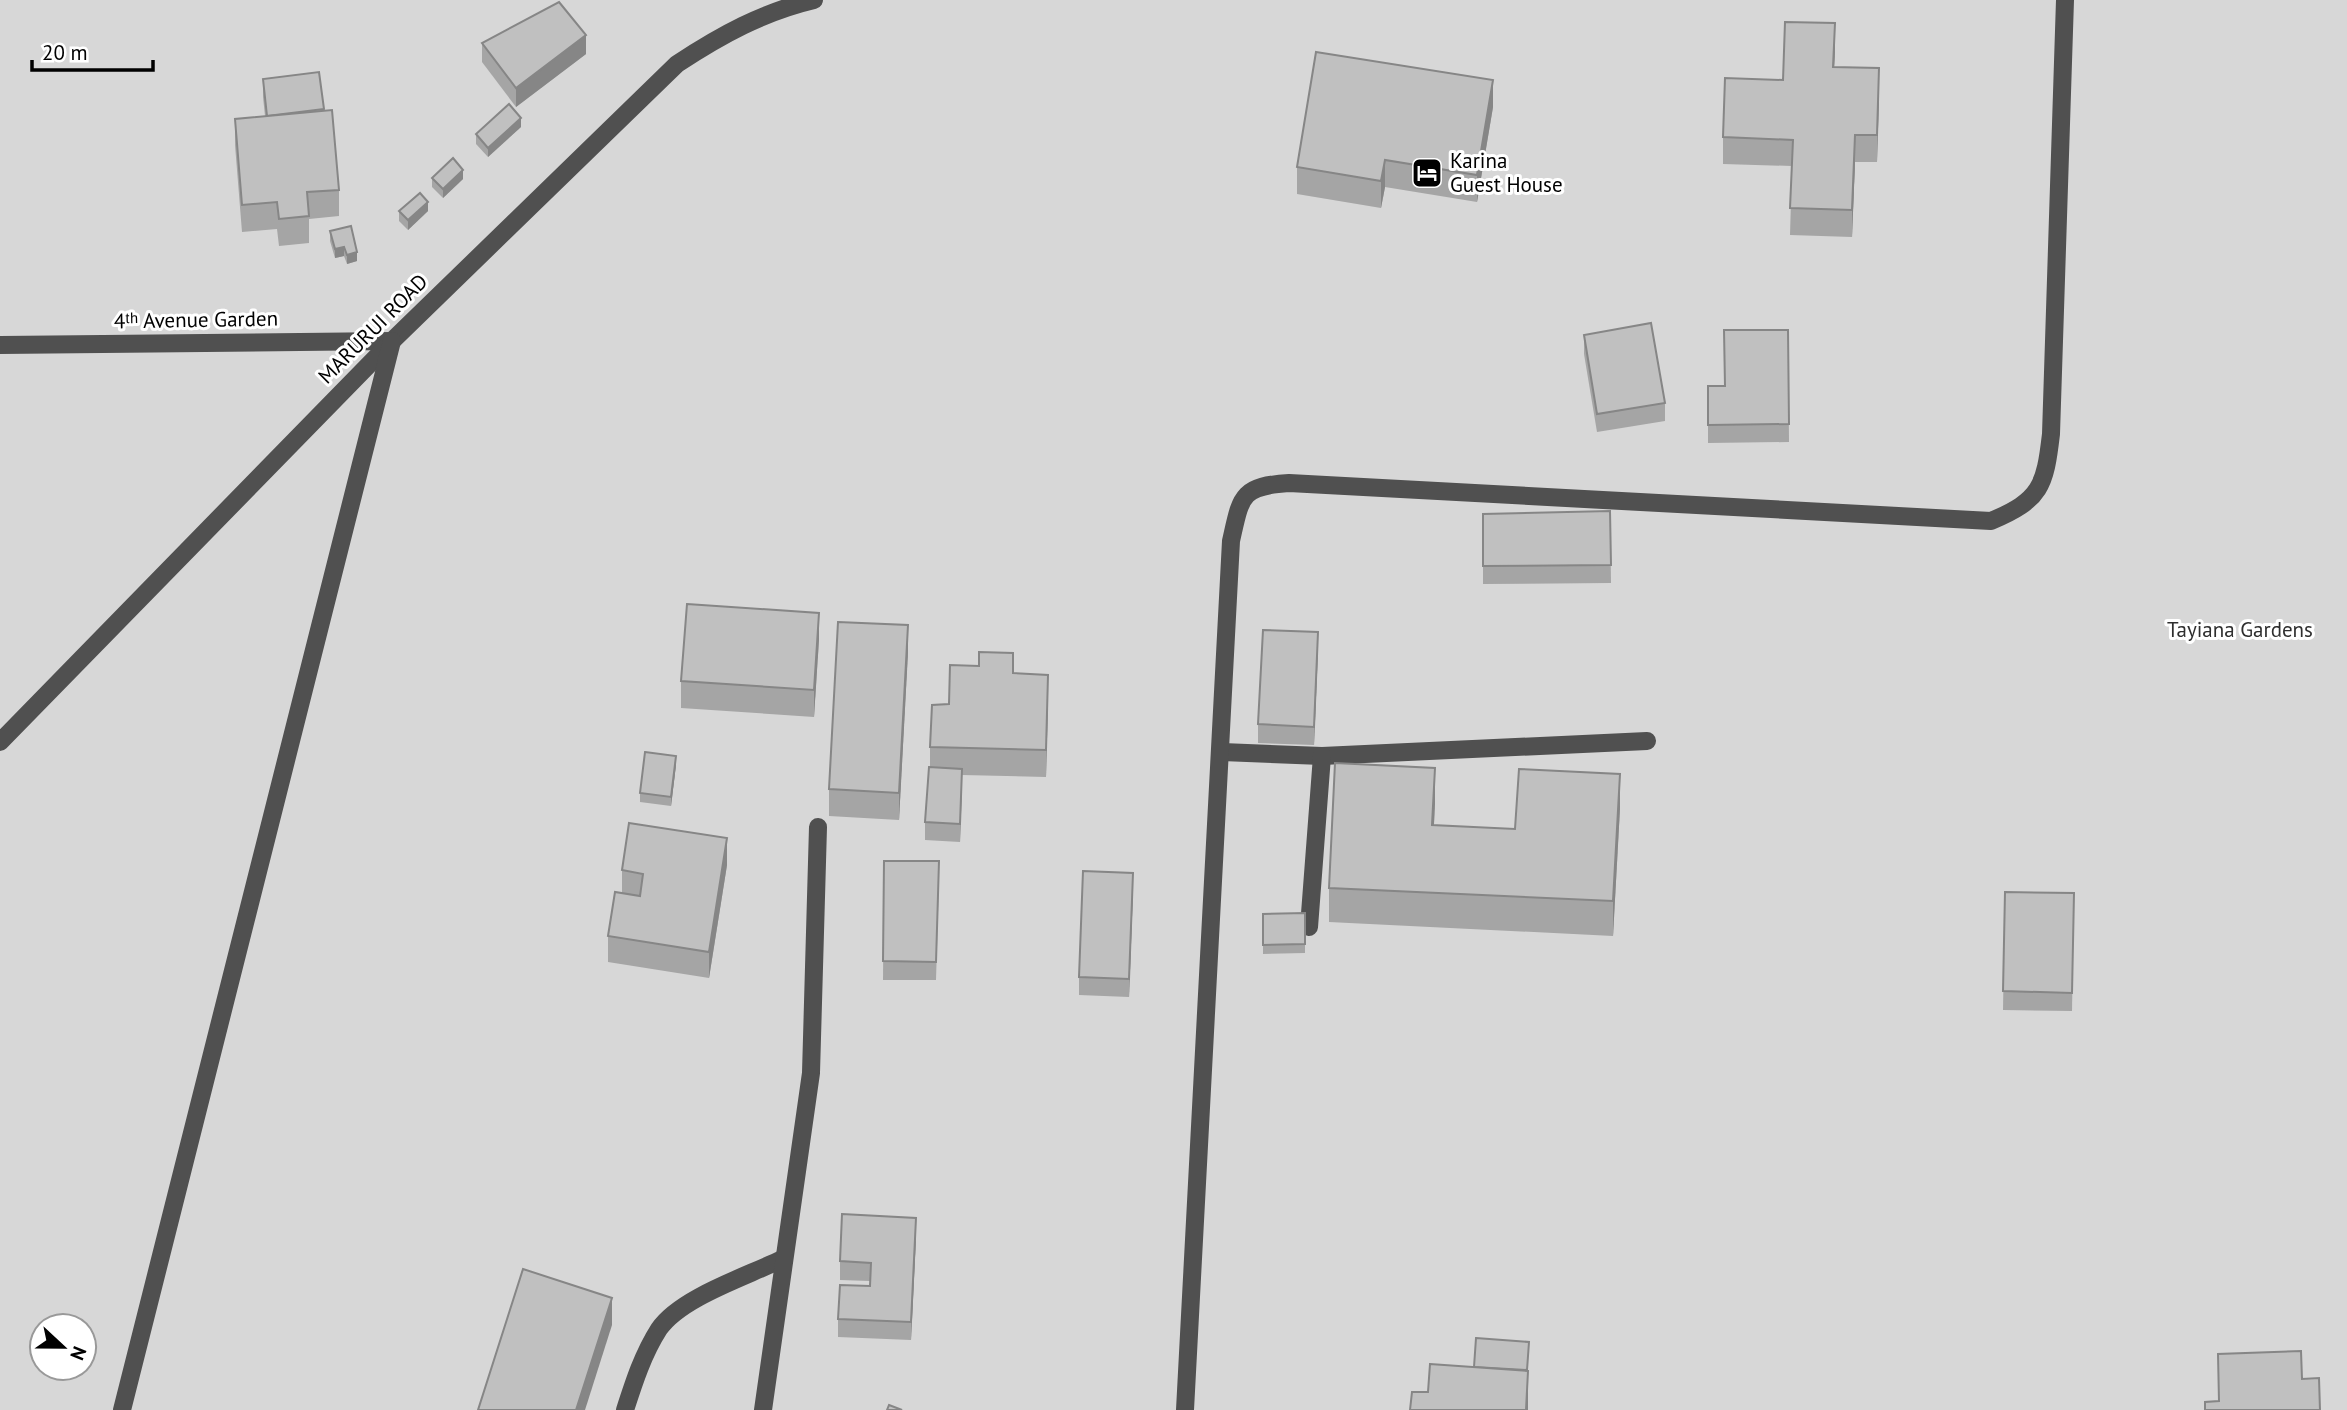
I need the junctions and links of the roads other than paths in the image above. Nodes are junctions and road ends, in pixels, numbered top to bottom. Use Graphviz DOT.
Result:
graph roads {
  1 [pos="814,0"];
  2 [pos="2065,0"];
  3 [pos="392,341"];
  4 [pos="0,345"];
  5 [pos="1647,741"];
  6 [pos="0,742"];
  7 [pos="1222,752"];
  8 [pos="1322,756"];
  9 [pos="818,827"];
  10 [pos="1309,927"];
  11 [pos="782,1259"];
  12 [pos="122,1410"];
  13 [pos="625,1410"];
  14 [pos="763,1410"];
  15 [pos="1185,1410"];
  1 -- 3 [label="street, MARURUI ROAD"];
  2 -- 7 [label="street"];
  3 -- 4 [label="street, 4ᵗʰ Avenue Garden"];
  3 -- 6 [label="street, MARURUI ROAD"];
  3 -- 12 [label="street"];
  5 -- 8 [label="street"];
  7 -- 8 [label="street"];
  7 -- 15 [label="street"];
  8 -- 10 [label="street"];
  9 -- 11 [label="street"];
  11 -- 13 [label="street"];
  11 -- 14 [label="street"];
}
